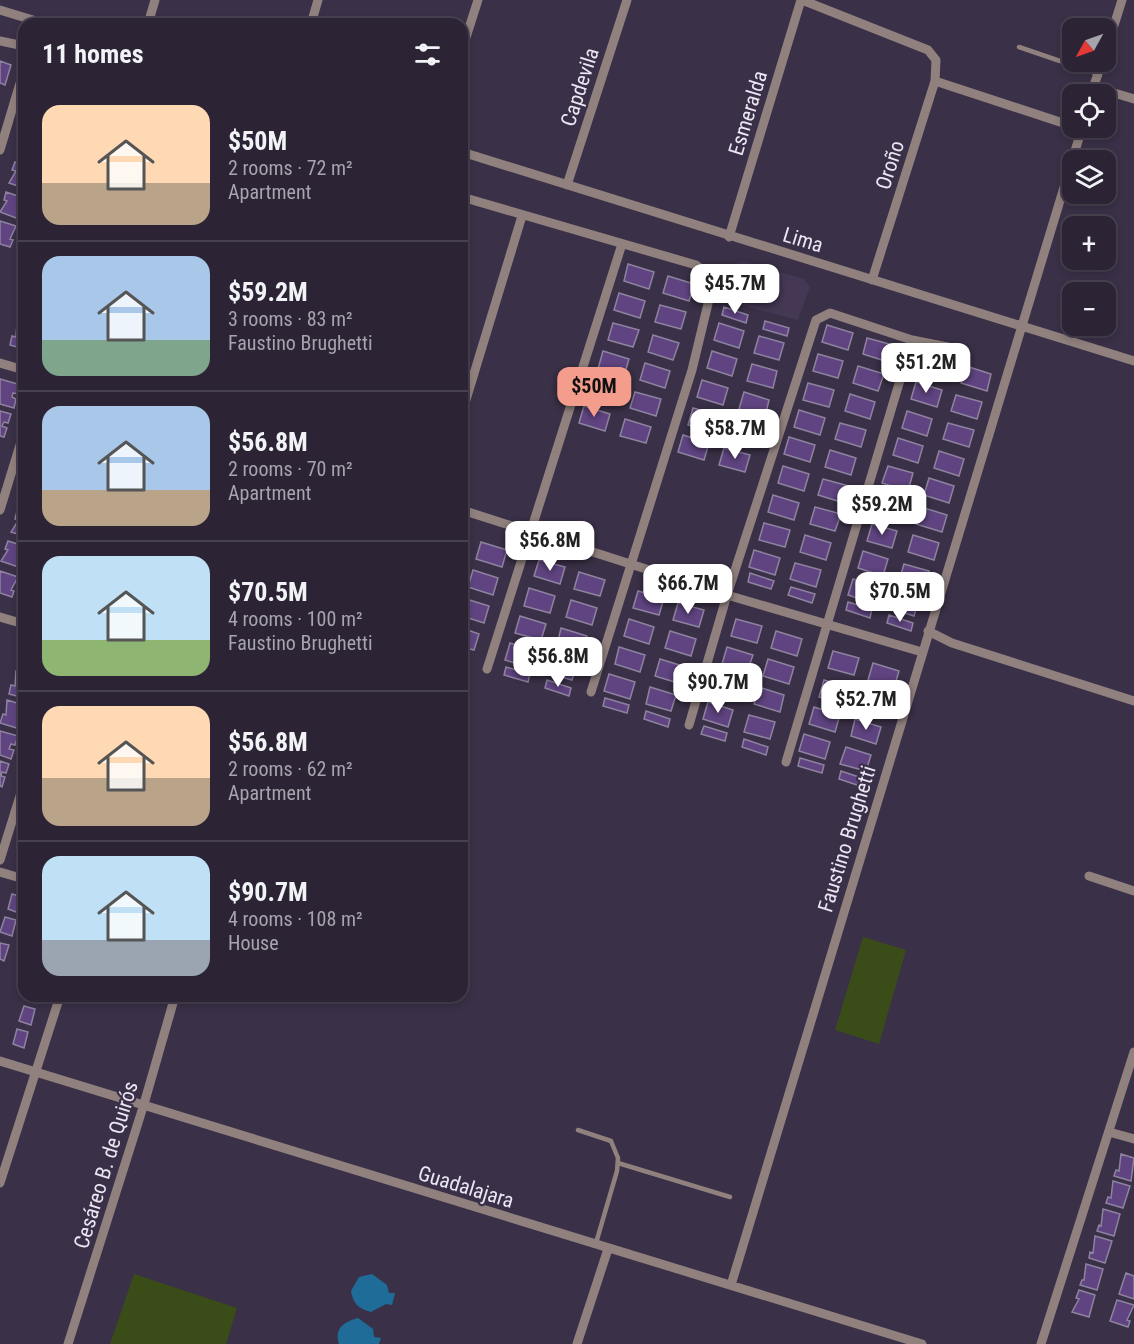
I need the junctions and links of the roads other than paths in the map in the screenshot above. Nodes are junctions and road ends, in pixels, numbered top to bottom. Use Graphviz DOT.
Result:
graph roads {
  1 [pos="155,0"];
  2 [pos="318,0"];
  3 [pos="478,0"];
  4 [pos="627,0"];
  5 [pos="801,0"];
  6 [pos="1122,0"];
  7 [pos="0,10"];
  8 [pos="26,18"];
  9 [pos="150,18"];
  10 [pos="313,18"];
  11 [pos="1116,19"];
  12 [pos="468,31"];
  13 [pos="0,41"];
  14 [pos="18,45"];
  15 [pos="1018,47"];
  16 [pos="1098,74"];
  17 [pos="935,81"];
  18 [pos="1094,84"];
  19 [pos="18,90"];
  20 [pos="1116,96"];
  21 [pos="1134,99"];
  22 [pos="1062,122"];
  23 [pos="1075,138"];
  24 [pos="0,150"];
  25 [pos="468,154"];
  26 [pos="567,185"];
  27 [pos="468,199"];
  28 [pos="522,216"];
  29 [pos="729,237"];
  30 [pos="622,244"];
  31 [pos="872,280"];
  32 [pos="1021,327"];
  33 [pos="912,340"];
  34 [pos="958,349"];
  35 [pos="1134,361"];
  36 [pos="0,363"];
  37 [pos="18,368"];
  38 [pos="468,393"];
  39 [pos="18,452"];
  40 [pos="0,510"];
  41 [pos="468,512"];
  42 [pos="531,532"];
  43 [pos="631,564"];
  44 [pos="727,595"];
  45 [pos="0,617"];
  46 [pos="18,622"];
  47 [pos="827,624"];
  48 [pos="928,632"];
  49 [pos="922,652"];
  50 [pos="487,669"];
  51 [pos="591,692"];
  52 [pos="1134,701"];
  53 [pos="689,725"];
  54 [pos="786,762"];
  55 [pos="18,802"];
  56 [pos="0,860"];
  57 [pos="0,872"];
  58 [pos="1089,876"];
  59 [pos="18,877"];
  60 [pos="1134,891"];
  61 [pos="58,1002"];
  62 [pos="173,1002"];
  63 [pos="1134,1053"];
  64 [pos="0,1061"];
  65 [pos="36,1072"];
  66 [pos="144,1104"];
  67 [pos="578,1130"];
  68 [pos="1109,1132"];
  69 [pos="1134,1139"];
  70 [pos="618,1163"];
  71 [pos="0,1183"];
  72 [pos="730,1197"];
  73 [pos="595,1245"];
  74 [pos="608,1249"];
  75 [pos="732,1285"];
  76 [pos="68,1344"];
  77 [pos="577,1344"];
  78 [pos="922,1344"];
  79 [pos="1041,1344"];
  1 -- 9 [label="street"];
  2 -- 10 [label="street"];
  3 -- 12 [label="street"];
  4 -- 26 [label="street, Capdevila"];
  5 -- 17 [label="street, Oroño"];
  5 -- 29 [label="street, Esmeralda"];
  6 -- 11 [label="street"];
  7 -- 8 [label="street"];
  13 -- 14 [label="street"];
  15 -- 16 [label="lane"];
  16 -- 18 [label="street"];
  17 -- 22 [label="street"];
  17 -- 31 [label="street, Oroño"];
  19 -- 24 [label="street"];
  20 -- 21 [label="street"];
  23 -- 32 [label="street, Faustino Brughetti"];
  25 -- 26 [label="street, Lima"];
  26 -- 29 [label="street, Lima"];
  27 -- 28 [label="street"];
  28 -- 30 [label="street"];
  28 -- 38 [label="street"];
  29 -- 31 [label="street, Lima"];
  30 -- 42 [label="street"];
  30 -- 43 [label="street"];
  31 -- 32 [label="street, Lima"];
  32 -- 35 [label="street, Lima"];
  32 -- 48 [label="street, Faustino Brughetti"];
  33 -- 34 [label="street"];
  33 -- 44 [label="street"];
  33 -- 47 [label="street"];
  36 -- 37 [label="street"];
  39 -- 40 [label="street"];
  41 -- 42 [label="street"];
  42 -- 43 [label="street"];
  42 -- 50 [label="street"];
  43 -- 44 [label="street"];
  43 -- 51 [label="street"];
  44 -- 47 [label="street"];
  44 -- 53 [label="street"];
  45 -- 46 [label="street"];
  47 -- 49 [label="street"];
  47 -- 54 [label="street"];
  48 -- 49 [label="street, Faustino Brughetti"];
  48 -- 52 [label="street"];
  49 -- 75 [label="street, Faustino Brughetti"];
  55 -- 56 [label="street"];
  57 -- 59 [label="street"];
  58 -- 60 [label="street"];
  61 -- 65 [label="street"];
  62 -- 66 [label="street, Cesáreo B. de Quirós"];
  63 -- 68 [label="street"];
  64 -- 65 [label="street, Guadalajara"];
  65 -- 66 [label="street, Guadalajara"];
  65 -- 71 [label="street"];
  66 -- 73 [label="street, Guadalajara"];
  66 -- 76 [label="street, Cesáreo B. de Quirós"];
  67 -- 70 [label="lane"];
  68 -- 69 [label="street"];
  68 -- 79 [label="street"];
  70 -- 72 [label="lane"];
  70 -- 73 [label="lane"];
  73 -- 74 [label="street, Guadalajara"];
  74 -- 75 [label="street, Guadalajara"];
  74 -- 77 [label="street"];
  75 -- 78 [label="street, Guadalajara"];
}
